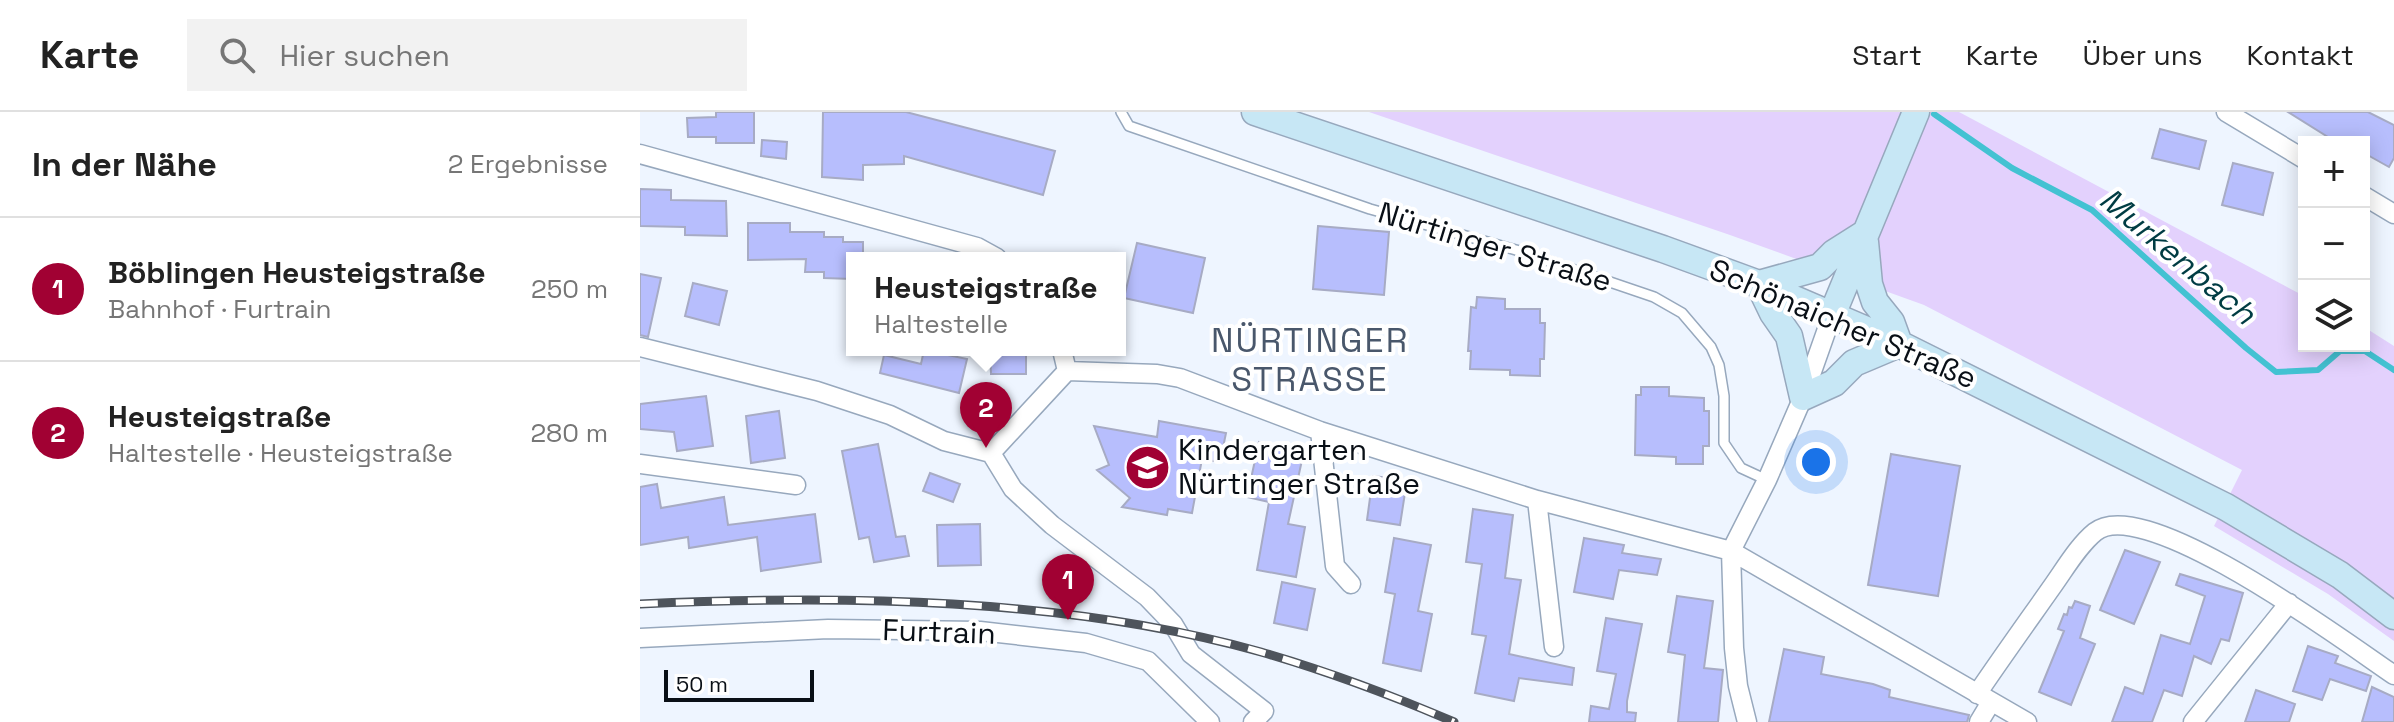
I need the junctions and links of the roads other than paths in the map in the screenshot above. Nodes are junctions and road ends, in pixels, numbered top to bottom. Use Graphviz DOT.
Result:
graph roads {
  1 [pos="1121,112"];
  2 [pos="1255,112"];
  3 [pos="1916,112"];
  4 [pos="2226,112"];
  5 [pos="640,154"];
  6 [pos="2298,155"];
  7 [pos="2370,200"];
  8 [pos="2394,214"];
  9 [pos="1864,234"];
  10 [pos="986,252"];
  11 [pos="1759,284"];
  12 [pos="1832,315"];
  13 [pos="1899,344"];
  14 [pos="640,347"];
  15 [pos="1063,356"];
  16 [pos="1067,371"];
  17 [pos="1803,397"];
  18 [pos="1320,431"];
  19 [pos="991,453"];
  20 [pos="640,464"];
  21 [pos="1767,480"];
  22 [pos="796,485"];
  23 [pos="1537,500"];
  24 [pos="1731,551"];
  25 [pos="1351,584"];
  26 [pos="2289,603"];
  27 [pos="2394,616"];
  28 [pos="640,638"];
  29 [pos="1554,647"];
  30 [pos="2394,675"];
  31 [pos="1984,698"];
  32 [pos="1263,717"];
  33 [pos="1210,722"];
  34 [pos="1747,722"];
  35 [pos="1979,722"];
  36 [pos="2027,722"];
  37 [pos="2193,722"];
  1 -- 21 [label="lane, Nürtinger Straße"];
  2 -- 11 [label="main road, Schönaicher Straße"];
  3 -- 9 [label="main road"];
  4 -- 6 [label="street"];
  5 -- 10 [label="street"];
  7 -- 8 [label="street"];
  9 -- 11 [label="main road"];
  9 -- 12 [label="main road"];
  9 -- 13 [label="main road"];
  11 -- 12 [label="main road, Schönaicher Straße"];
  11 -- 17 [label="main road"];
  12 -- 13 [label="main road, Schönaicher Straße"];
  12 -- 17 [label="street"];
  13 -- 17 [label="main road"];
  13 -- 27 [label="main road, Schönaicher Straße"];
  14 -- 19 [label="street"];
  15 -- 16 [label="street"];
  16 -- 18 [label="street"];
  16 -- 19 [label="street"];
  17 -- 21 [label="street"];
  18 -- 23 [label="street"];
  18 -- 25 [label="street"];
  19 -- 32 [label="street"];
  20 -- 22 [label="street"];
  21 -- 24 [label="street"];
  23 -- 24 [label="street"];
  23 -- 29 [label="street"];
  24 -- 31 [label="street"];
  24 -- 34 [label="street"];
  26 -- 30 [label="street"];
  26 -- 31 [label="street"];
  26 -- 37 [label="street"];
  28 -- 33 [label="street, Furtrain"];
  31 -- 35 [label="street"];
  31 -- 36 [label="street"];
}
